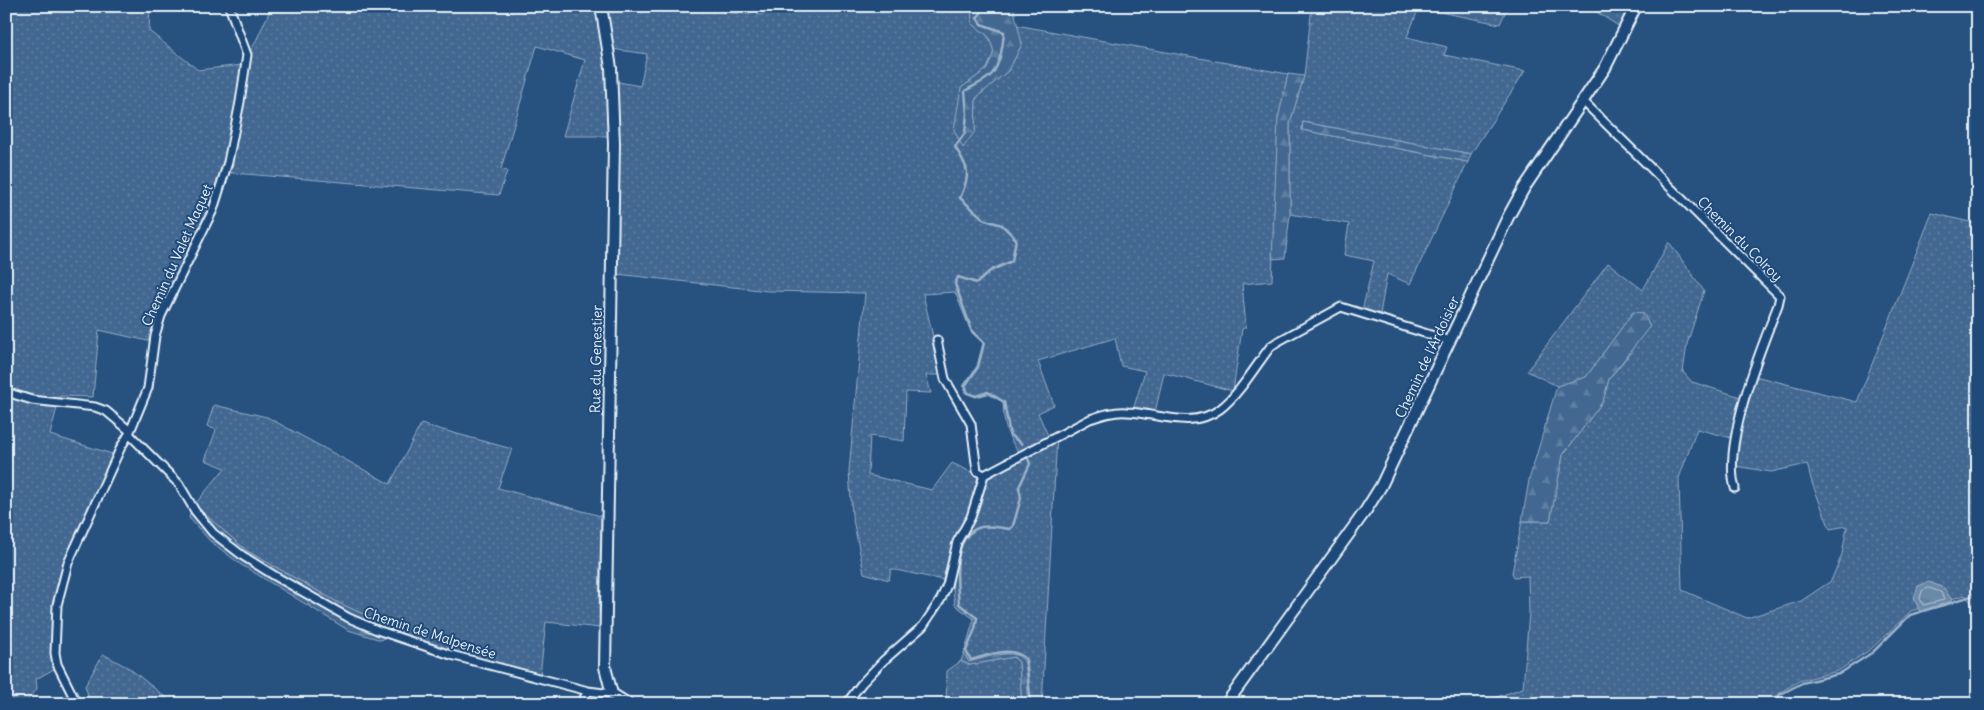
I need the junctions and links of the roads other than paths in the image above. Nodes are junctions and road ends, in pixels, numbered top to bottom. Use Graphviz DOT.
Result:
graph roads {
  1 [pos="229,6"];
  2 [pos="601,6"];
  3 [pos="1637,8"];
  4 [pos="1583,101"];
  5 [pos="937,340"];
  6 [pos="1450,340"];
  7 [pos="6,392"];
  8 [pos="129,433"];
  9 [pos="984,475"];
  10 [pos="1735,488"];
  11 [pos="588,691"];
  12 [pos="612,694"];
  13 [pos="77,704"];
  14 [pos="581,704"];
  15 [pos="628,704"];
  16 [pos="846,704"];
  17 [pos="1226,704"];
  1 -- 8 [label="street, Chemin du Valet Maquet"];
  2 -- 12 [label="street, Rue du Genestier"];
  3 -- 4 [label="street, Chemin de l'Ardoisier"];
  4 -- 6 [label="street, Chemin de l'Ardoisier"];
  4 -- 10 [label="street, Chemin du Colroy"];
  5 -- 9 [label="street"];
  6 -- 9 [label="street"];
  6 -- 17 [label="street, Chemin de l'Ardoisier"];
  7 -- 8 [label="street, Chemin de Malpensée"];
  8 -- 11 [label="street, Chemin de Malpensée"];
  8 -- 13 [label="street, Chemin du Valet Maquet"];
  9 -- 16 [label="street"];
  11 -- 12 [label="street, Chemin de Malpensée"];
  11 -- 14 [label="street"];
  12 -- 15 [label="street"];
}
